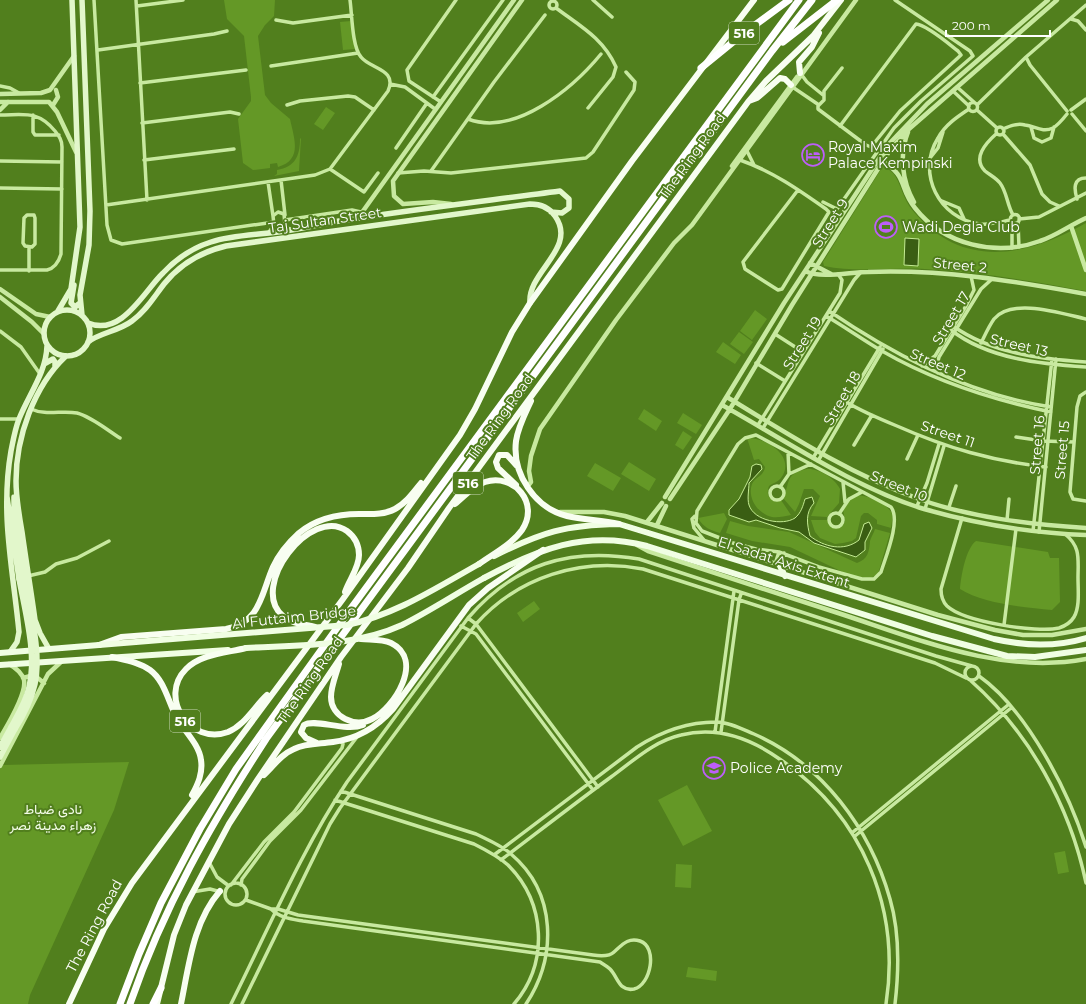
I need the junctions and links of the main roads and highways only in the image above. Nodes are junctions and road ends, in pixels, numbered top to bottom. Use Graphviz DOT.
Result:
graph roads {
  1 [pos="72,0"];
  2 [pos="82,0"];
  3 [pos="754,0"];
  4 [pos="789,0"];
  5 [pos="800,0"];
  6 [pos="812,0"];
  7 [pos="837,0"];
  8 [pos="841,0"];
  9 [pos="823,26"];
  10 [pos="772,51"];
  11 [pos="701,68"];
  12 [pos="801,74"];
  13 [pos="792,86"];
  14 [pos="748,102"];
  15 [pos="551,211"];
  16 [pos="73,277"];
  17 [pos="80,303"];
  18 [pos="530,303"];
  19 [pos="58,311"];
  20 [pos="82,315"];
  21 [pos="88,323"];
  22 [pos="98,326"];
  23 [pos="100,336"];
  24 [pos="88,342"];
  25 [pos="47,346"];
  26 [pos="66,356"];
  27 [pos="44,364"];
  28 [pos="55,368"];
  29 [pos="536,389"];
  30 [pos="438,467"];
  31 [pos="518,468"];
  32 [pos="519,489"];
  33 [pos="5,491"];
  34 [pos="449,508"];
  35 [pos="619,524"];
  36 [pos="543,550"];
  37 [pos="479,564"];
  38 [pos="778,565"];
  39 [pos="785,576"];
  40 [pos="24,578"];
  41 [pos="484,578"];
  42 [pos="343,599"];
  43 [pos="938,615"];
  44 [pos="935,622"];
  45 [pos="317,628"];
  46 [pos="38,629"];
  47 [pos="19,632"];
  48 [pos="1086,638"];
  49 [pos="356,639"];
  50 [pos="99,645"];
  51 [pos="246,648"];
  52 [pos="49,649"];
  53 [pos="1086,650"];
  54 [pos="10,652"];
  55 [pos="0,653"];
  56 [pos="112,657"];
  57 [pos="341,657"];
  58 [pos="0,665"];
  59 [pos="282,681"];
  60 [pos="371,720"];
  61 [pos="13,728"];
  62 [pos="319,743"];
  63 [pos="0,747"];
  64 [pos="0,757"];
  65 [pos="258,779"];
  66 [pos="176,822"];
  67 [pos="223,892"];
  68 [pos="161,988"];
  69 [pos="69,1004"];
  70 [pos="120,1004"];
  71 [pos="130,1004"];
  72 [pos="153,1004"];
  73 [pos="158,1004"];
  74 [pos="181,1004"];
  1 -- 16 [label="main road"];
  2 -- 17 [label="main road"];
  3 -- 11 [label="highway, The Ring Road / 516"];
  4 -- 11 [label="highway, 516"];
  5 -- 70 [label="highway, The Ring Road / 516"];
  6 -- 10 [label="highway, The Ring Road / 516"];
  7 -- 10 [label="highway, 516"];
  8 -- 9 [label="highway, The Ring Road / 516"];
  9 -- 12 [label="highway"];
  9 -- 14 [label="highway, The Ring Road / 516"];
  10 -- 71 [label="highway, The Ring Road / 516"];
  11 -- 18 [label="highway, The Ring Road / 516"];
  13 -- 14 [label="highway"];
  14 -- 29 [label="highway, The Ring Road / 516"];
  15 -- 18 [label="main road"];
  15 -- 22 [label="main road, Taj Sultan Street"];
  15 -- 23 [label="main road, Taj Sultan Street"];
  16 -- 17 [label="main road"];
  16 -- 19 [label="main road"];
  17 -- 20 [label="main road"];
  18 -- 30 [label="highway, The Ring Road / 516"];
  19 -- 20 [label="main road"];
  19 -- 25 [label="main road"];
  20 -- 21 [label="main road"];
  21 -- 22 [label="main road"];
  21 -- 24 [label="main road"];
  22 -- 23 [label="main road"];
  23 -- 24 [label="main road, Taj Sultan Street"];
  24 -- 26 [label="main road"];
  25 -- 26 [label="main road"];
  25 -- 27 [label="main road"];
  26 -- 28 [label="main road"];
  27 -- 28 [label="main road"];
  27 -- 33 [label="main road"];
  28 -- 40 [label="main road"];
  29 -- 31 [label="highway, 516"];
  29 -- 34 [label="highway, The Ring Road / 516"];
  30 -- 42 [label="highway, The Ring Road / 516"];
  30 -- 50 [label="highway, 516"];
  31 -- 32 [label="highway"];
  31 -- 35 [label="highway, 516"];
  32 -- 34 [label="highway, 516"];
  32 -- 37 [label="highway"];
  33 -- 40 [label="main road"];
  33 -- 47 [label="main road"];
  34 -- 57 [label="highway, The Ring Road / 516"];
  35 -- 37 [label="main road, El Sadat Axis Extent"];
  35 -- 39 [label="main road, El Sadat Axis Extent"];
  36 -- 41 [label="main road, El Sadat Axis Extent"];
  36 -- 53 [label="main road, El Sadat Axis Extent"];
  36 -- 62 [label="highway, 516"];
  37 -- 45 [label="main road, Al Futtaim Bridge, bridge"];
  38 -- 39 [label="main road"];
  39 -- 44 [label="main road, El Sadat Axis Extent"];
  40 -- 46 [label="main road"];
  40 -- 61 [label="main road, bridge"];
  41 -- 49 [label="main road, Al Futtaim Bridge, bridge"];
  42 -- 45 [label="highway, 516, bridge"];
  42 -- 59 [label="highway, The Ring Road / 516"];
  43 -- 44 [label="main road"];
  44 -- 48 [label="main road, El Sadat Axis Extent"];
  45 -- 50 [label="main road, Al Futtaim Bridge, bridge"];
  46 -- 47 [label="main road"];
  46 -- 52 [label="main road"];
  47 -- 54 [label="main road"];
  49 -- 51 [label="main road, Al Futtaim Bridge, bridge"];
  49 -- 60 [label="highway"];
  50 -- 52 [label="main road, Al Futtaim Bridge"];
  51 -- 56 [label="main road, Al Futtaim Bridge"];
  51 -- 59 [label="highway, 516"];
  52 -- 54 [label="main road, Al Futtaim Bridge"];
  54 -- 55 [label="main road, Al Futtaim Bridge"];
  56 -- 58 [label="main road, Al Futtaim Bridge"];
  56 -- 66 [label="highway, 516"];
  57 -- 60 [label="highway, 516"];
  57 -- 65 [label="highway, The Ring Road / 516"];
  59 -- 66 [label="highway, The Ring Road / 516"];
  60 -- 62 [label="highway"];
  61 -- 63 [label="main road"];
  61 -- 64 [label="main road"];
  62 -- 65 [label="highway, 516"];
  65 -- 68 [label="highway, The Ring Road / 516"];
  66 -- 69 [label="highway, The Ring Road / 516"];
  67 -- 74 [label="highway"];
  68 -- 72 [label="highway, 516"];
  68 -- 73 [label="highway, The Ring Road / 516"];
}
